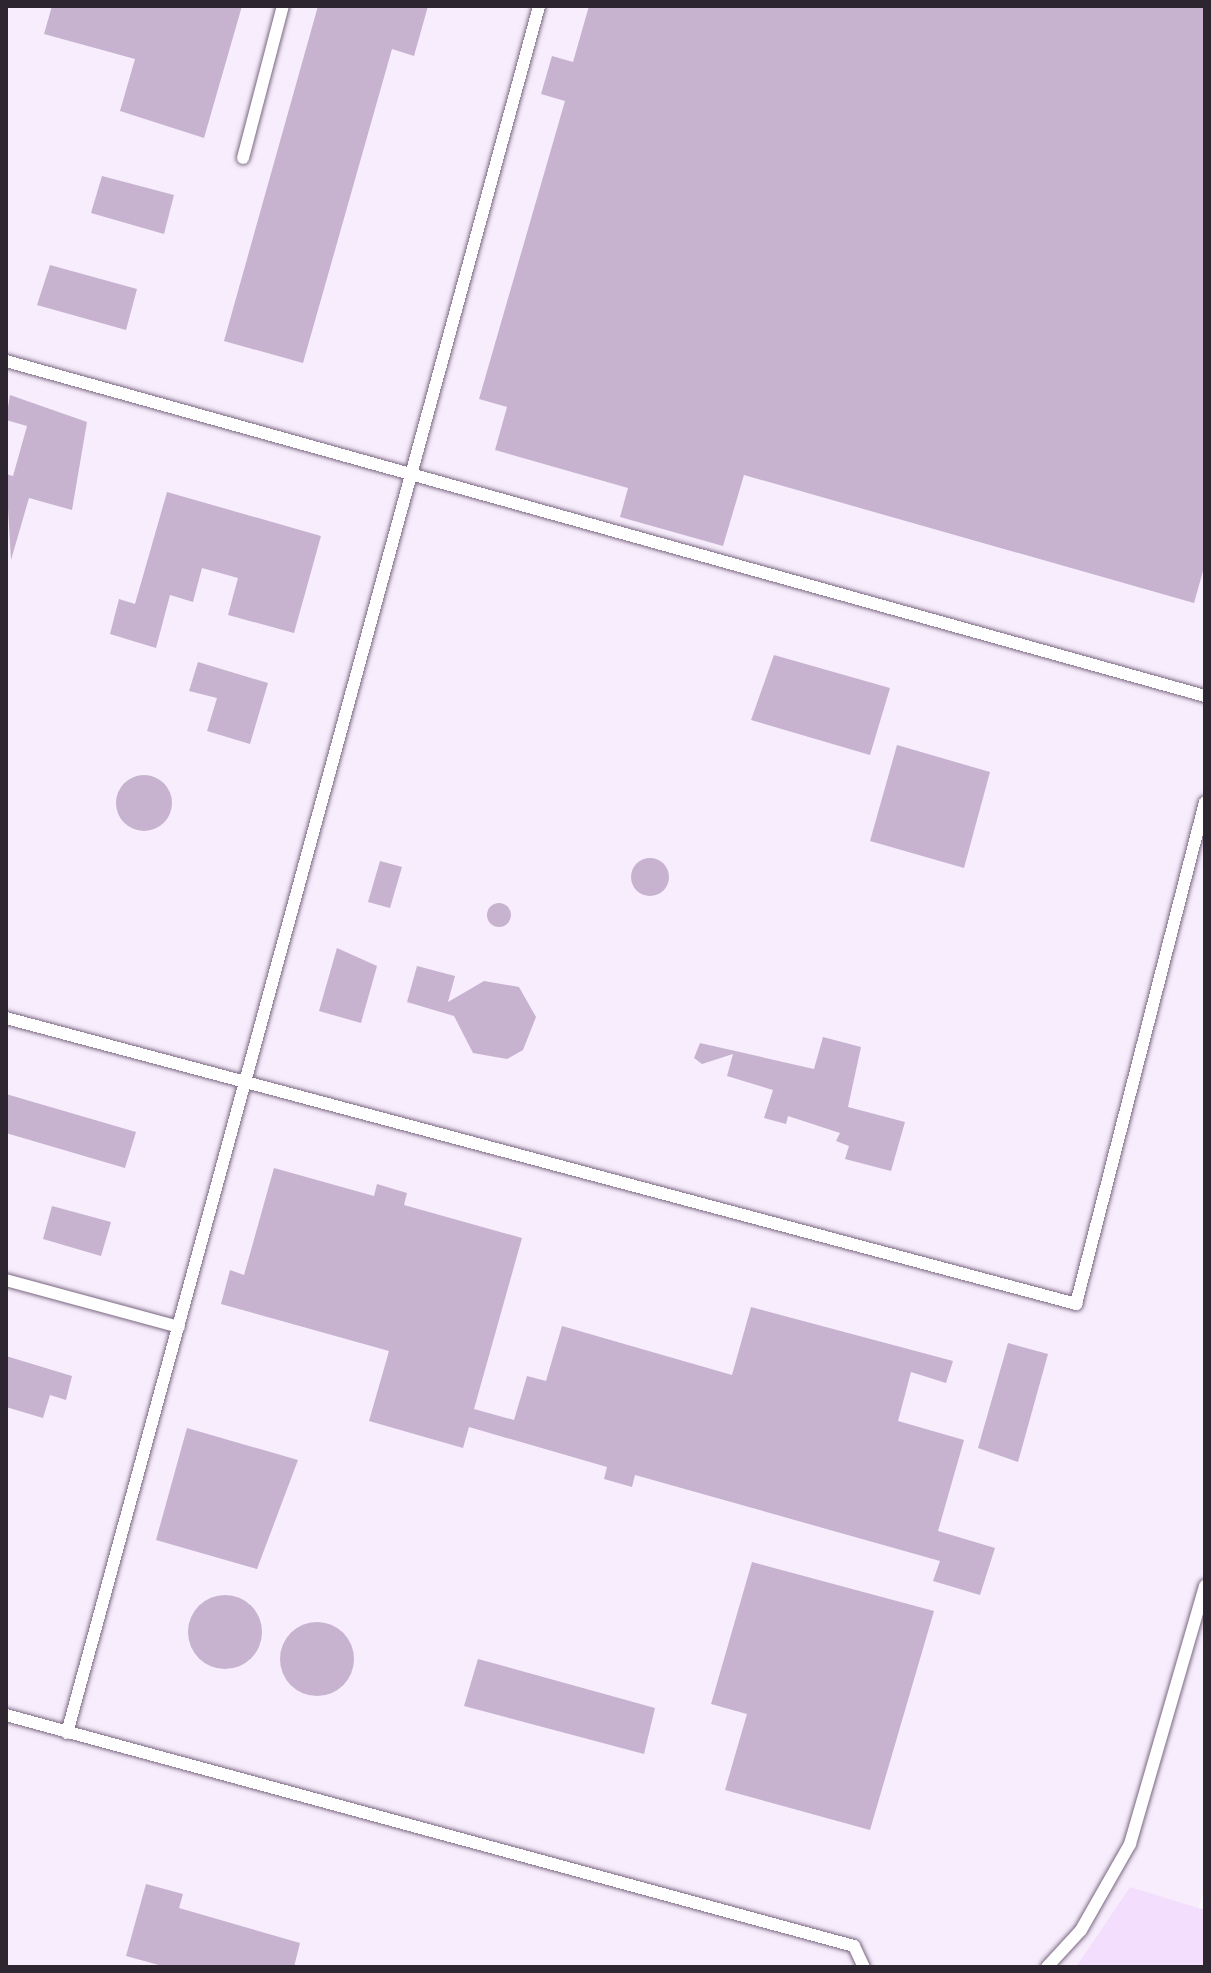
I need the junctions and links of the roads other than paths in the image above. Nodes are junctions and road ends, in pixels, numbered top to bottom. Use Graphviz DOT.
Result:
graph roads {
  1 [pos="283,6"];
  2 [pos="539,6"];
  3 [pos="243,158"];
  4 [pos="6,361"];
  5 [pos="413,475"];
  6 [pos="1205,696"];
  7 [pos="1205,802"];
  8 [pos="6,1018"];
  9 [pos="245,1086"];
  10 [pos="6,1280"];
  11 [pos="179,1327"];
  12 [pos="1205,1586"];
  13 [pos="6,1715"];
  14 [pos="67,1733"];
  15 [pos="864,1967"];
  16 [pos="1047,1967"];
  1 -- 3 [label="lane"];
  2 -- 5 [label="lane"];
  4 -- 5 [label="lane"];
  5 -- 6 [label="lane"];
  5 -- 9 [label="lane"];
  7 -- 9 [label="lane"];
  8 -- 9 [label="lane"];
  9 -- 11 [label="lane"];
  10 -- 11 [label="lane"];
  11 -- 14 [label="lane"];
  12 -- 16 [label="lane"];
  13 -- 14 [label="lane"];
  14 -- 15 [label="lane"];
}
